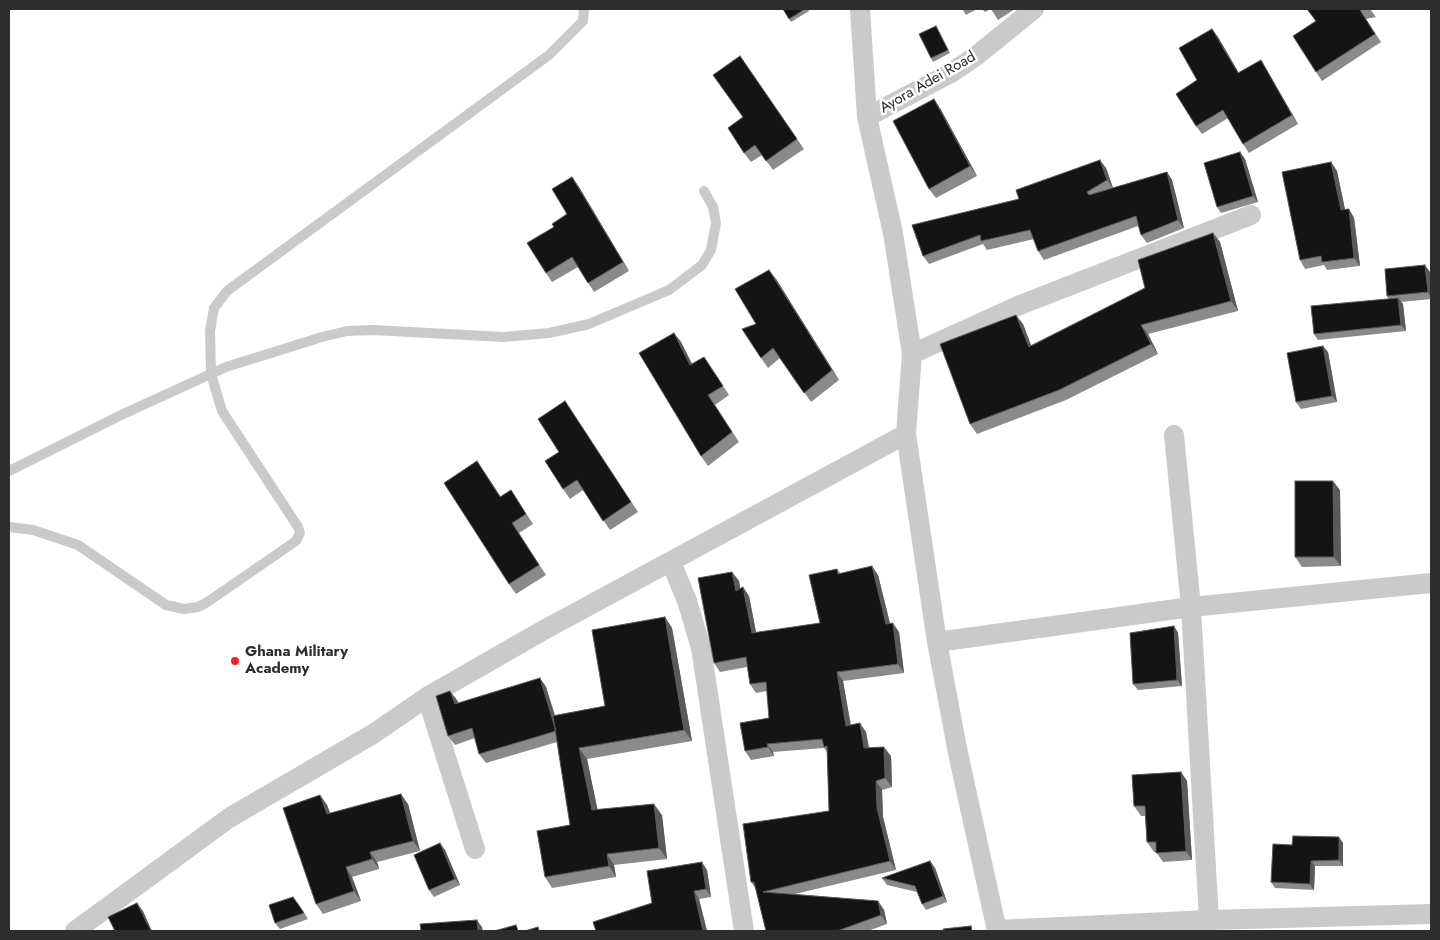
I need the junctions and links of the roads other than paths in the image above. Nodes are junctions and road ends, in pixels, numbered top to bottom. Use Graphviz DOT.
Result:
graph roads {
  1 [pos="584,9"];
  2 [pos="860,9"];
  3 [pos="1034,9"];
  4 [pos="867,117"];
  5 [pos="704,191"];
  6 [pos="1251,215"];
  7 [pos="912,354"];
  8 [pos="211,374"];
  9 [pos="906,434"];
  10 [pos="1174,435"];
  11 [pos="9,471"];
  12 [pos="9,527"];
  13 [pos="671,562"];
  14 [pos="1431,583"];
  15 [pos="1191,607"];
  16 [pos="936,642"];
  17 [pos="427,697"];
  18 [pos="475,849"];
  19 [pos="1431,914"];
  20 [pos="1204,926"];
  21 [pos="75,931"];
  22 [pos="744,931"];
  23 [pos="997,931"];
  1 -- 8 [label="lane"];
  2 -- 4 [label="street"];
  3 -- 4 [label="street, Ayora Adei Road"];
  4 -- 7 [label="street"];
  5 -- 8 [label="lane"];
  6 -- 7 [label="street"];
  7 -- 9 [label="street"];
  8 -- 11 [label="lane"];
  8 -- 12 [label="lane"];
  9 -- 13 [label="street"];
  9 -- 16 [label="street"];
  10 -- 15 [label="street"];
  13 -- 17 [label="street"];
  13 -- 22 [label="street"];
  14 -- 15 [label="street"];
  15 -- 16 [label="street"];
  15 -- 20 [label="street"];
  16 -- 23 [label="street"];
  17 -- 18 [label="street"];
  17 -- 21 [label="street"];
  19 -- 20 [label="street"];
  20 -- 23 [label="street"];
}
